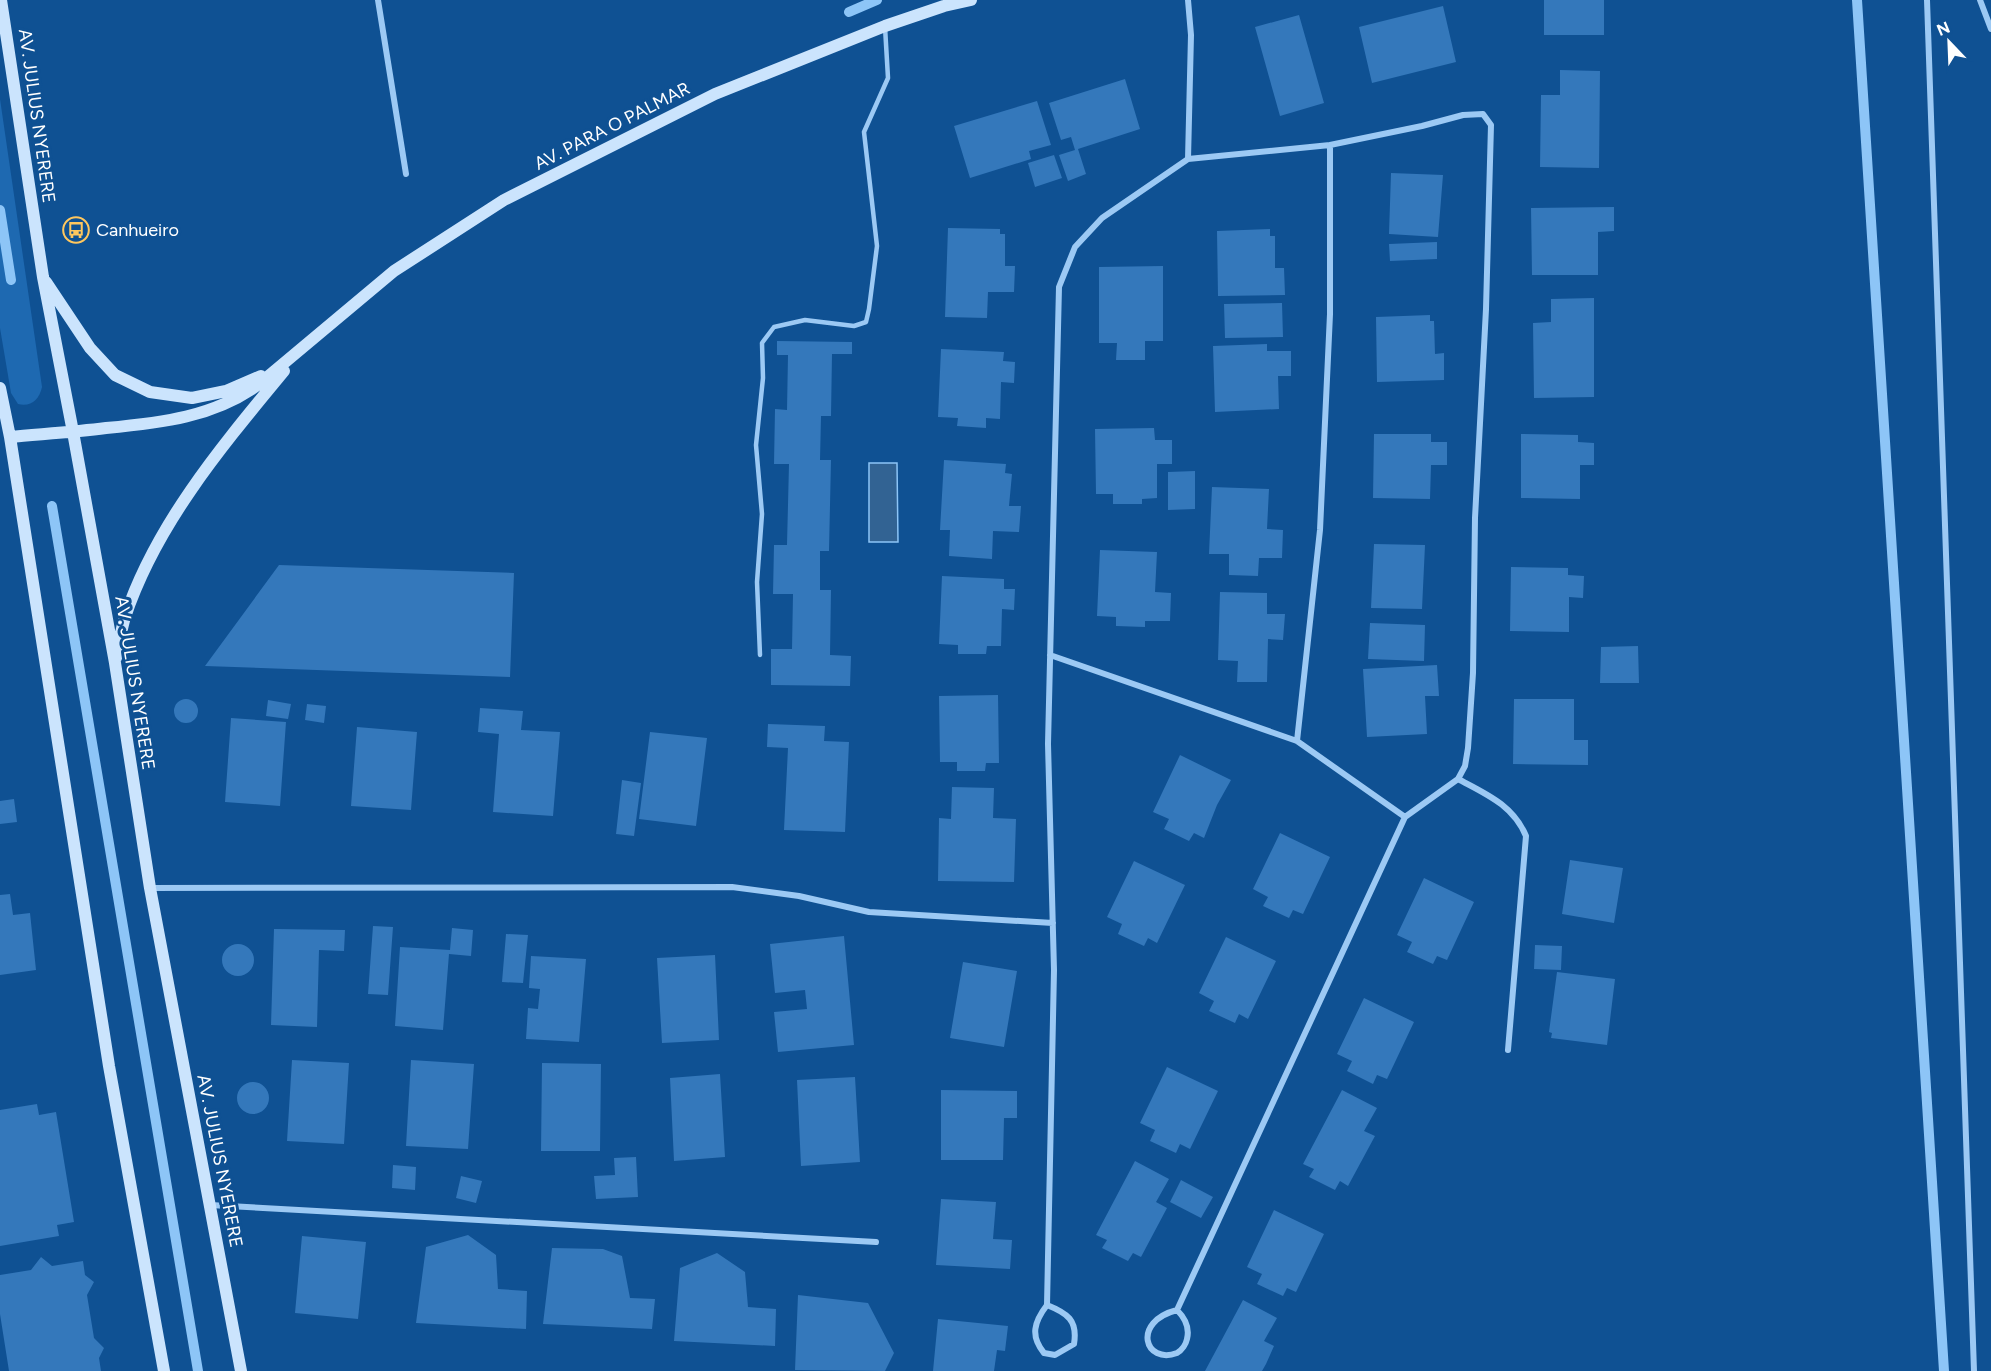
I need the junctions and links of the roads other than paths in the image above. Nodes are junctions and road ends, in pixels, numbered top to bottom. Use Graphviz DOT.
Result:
graph roads {
  1 [pos="1,0"];
  2 [pos="378,0"];
  3 [pos="971,0"];
  4 [pos="1188,0"];
  5 [pos="1927,0"];
  6 [pos="1980,0"];
  7 [pos="885,26"];
  8 [pos="1991,29"];
  9 [pos="1330,145"];
  10 [pos="1188,159"];
  11 [pos="406,174"];
  12 [pos="43,277"];
  13 [pos="304,346"];
  14 [pos="0,388"];
  15 [pos="73,432"];
  16 [pos="10,437"];
  17 [pos="760,656"];
  18 [pos="1050,656"];
  19 [pos="115,663"];
  20 [pos="1298,741"];
  21 [pos="1458,779"];
  22 [pos="1405,816"];
  23 [pos="150,888"];
  24 [pos="1053,923"];
  25 [pos="1508,1050"];
  26 [pos="210,1205"];
  27 [pos="876,1242"];
  28 [pos="1047,1305"];
  29 [pos="1177,1310"];
  30 [pos="164,1371"];
  31 [pos="241,1371"];
  32 [pos="1974,1371"];
  1 -- 12 [label="main road, AV. JULIUS NYERERE"];
  2 -- 11 [label="street"];
  3 -- 7 [label="main road, AV. PARA O PALMAR"];
  4 -- 10 [label="street"];
  5 -- 32 [label="street"];
  6 -- 8 [label="street"];
  7 -- 13 [label="main road, AV. PARA O PALMAR"];
  7 -- 17 [label="lane"];
  9 -- 10 [label="street"];
  9 -- 20 [label="street"];
  9 -- 21 [label="street"];
  10 -- 18 [label="street"];
  12 -- 13 [label="main road"];
  12 -- 15 [label="main road, AV. JULIUS NYERERE"];
  13 -- 15 [label="main road"];
  13 -- 19 [label="main road"];
  14 -- 16 [label="main road"];
  15 -- 16 [label="main road"];
  15 -- 19 [label="main road, AV. JULIUS NYERERE"];
  16 -- 30 [label="main road"];
  18 -- 20 [label="street"];
  18 -- 24 [label="street"];
  19 -- 23 [label="main road, AV. JULIUS NYERERE"];
  20 -- 22 [label="street"];
  21 -- 22 [label="street"];
  21 -- 25 [label="street"];
  22 -- 29 [label="street"];
  23 -- 24 [label="street"];
  23 -- 26 [label="main road, AV. JULIUS NYERERE"];
  24 -- 28 [label="street"];
  26 -- 27 [label="street"];
  26 -- 31 [label="main road, AV. JULIUS NYERERE"];
  28 -- 28 [label="street"];
  29 -- 29 [label="street"];
}
